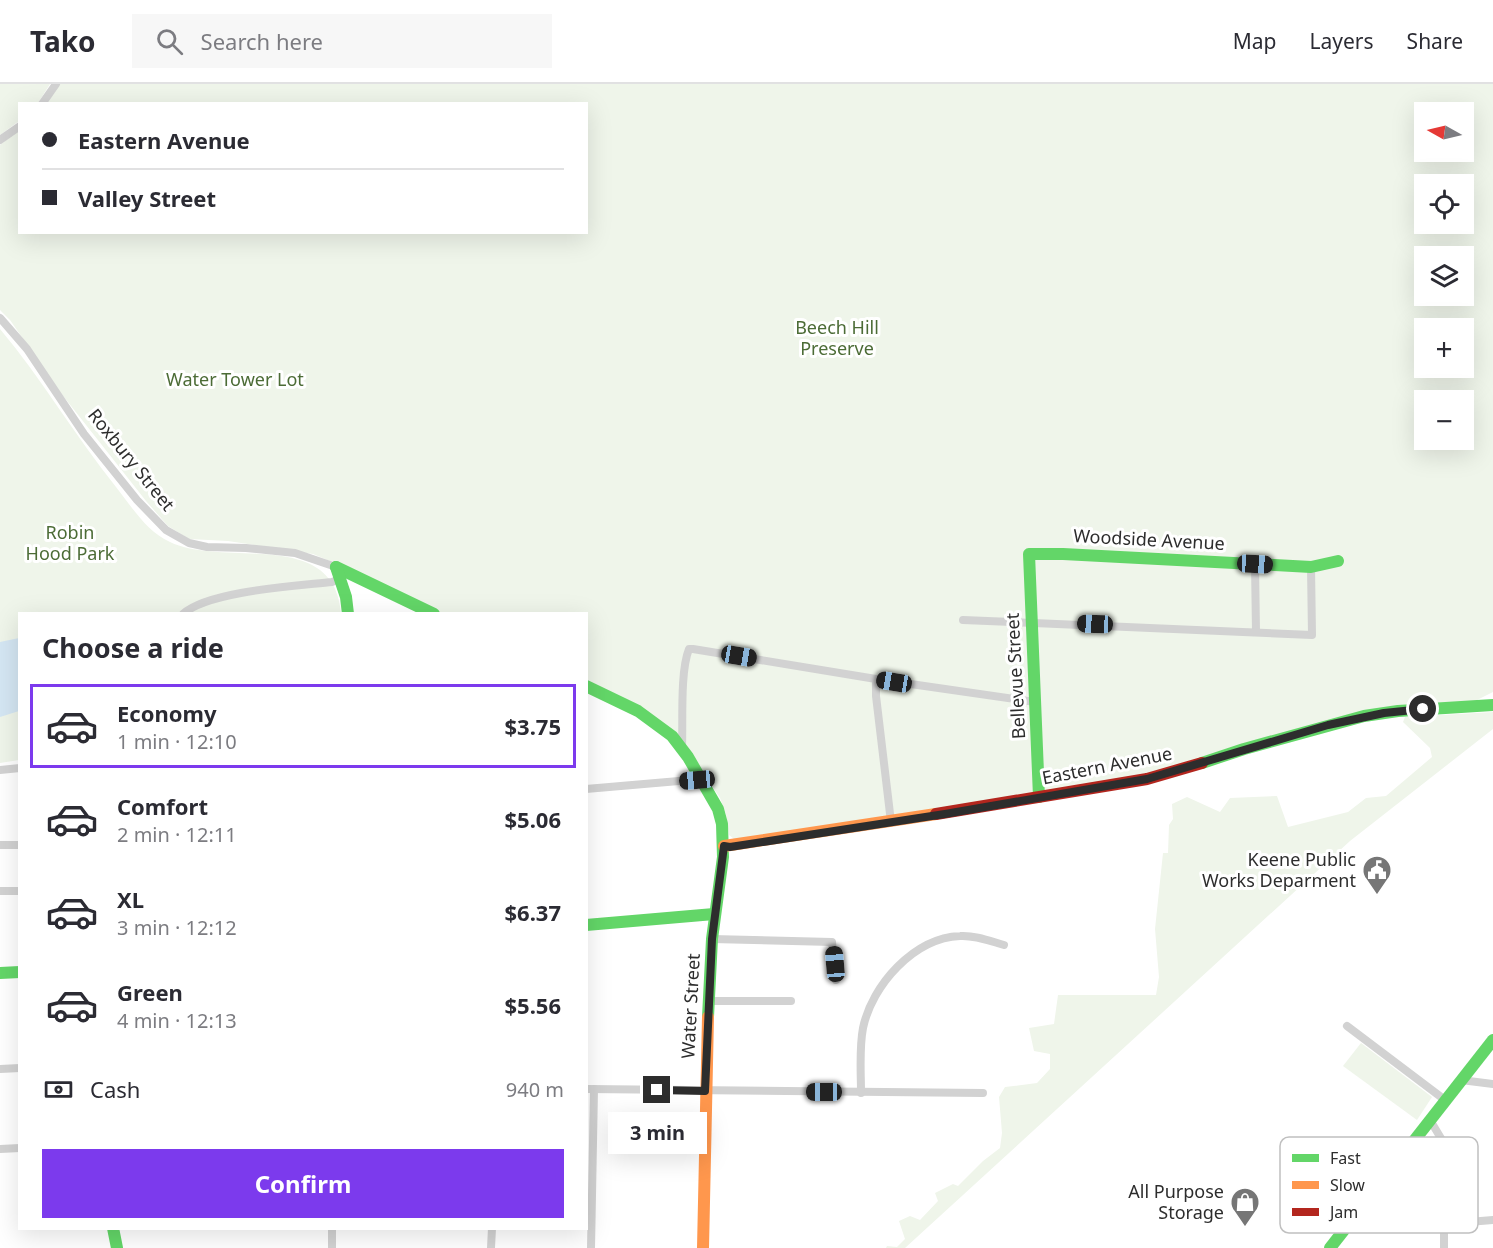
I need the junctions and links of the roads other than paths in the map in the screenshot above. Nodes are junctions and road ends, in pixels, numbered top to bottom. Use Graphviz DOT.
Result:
graph roads {
  1 [pos="56,84"];
  2 [pos="43,102"];
  3 [pos="18,127"];
  4 [pos="0,140"];
  5 [pos="0,318"];
  6 [pos="1029,554"];
  7 [pos="1338,561"];
  8 [pos="1255,564"];
  9 [pos="1311,567"];
  10 [pos="338,573"];
  11 [pos="186,612"];
  12 [pos="348,612"];
  13 [pos="429,612"];
  14 [pos="963,620"];
  15 [pos="1031,622"];
  16 [pos="1256,632"];
  17 [pos="876,679"];
  18 [pos="588,687"];
  19 [pos="1035,702"];
  20 [pos="1491,704"];
  21 [pos="682,747"];
  22 [pos="18,768"];
  23 [pos="0,770"];
  24 [pos="702,779"];
  25 [pos="588,789"];
  26 [pos="1040,797"];
  27 [pos="891,822"];
  28 [pos="0,845"];
  29 [pos="18,845"];
  30 [pos="724,846"];
  31 [pos="0,891"];
  32 [pos="18,891"];
  33 [pos="714,914"];
  34 [pos="588,925"];
  35 [pos="712,939"];
  36 [pos="1004,945"];
  37 [pos="18,972"];
  38 [pos="0,973"];
  39 [pos="836,980"];
  40 [pos="708,1001"];
  41 [pos="790,1001"];
  42 [pos="1347,1026"];
  43 [pos="1493,1040"];
  44 [pos="18,1068"];
  45 [pos="0,1069"];
  46 [pos="1461,1080"];
  47 [pos="1493,1084"];
  48 [pos="590,1089"];
  49 [pos="705,1091"];
  50 [pos="861,1092"];
  51 [pos="982,1093"];
  52 [pos="1445,1100"];
  53 [pos="1430,1120"];
  54 [pos="1417,1137"];
  55 [pos="1440,1137"];
  56 [pos="18,1148"];
  57 [pos="0,1149"];
  58 [pos="1493,1220"];
  59 [pos="1478,1221"];
  60 [pos="113,1230"];
  61 [pos="332,1230"];
  62 [pos="492,1230"];
  63 [pos="1342,1233"];
  64 [pos="117,1248"];
  65 [pos="332,1248"];
  66 [pos="491,1248"];
  67 [pos="591,1248"];
  68 [pos="703,1248"];
  69 [pos="1330,1248"];
  1 -- 2 [label="street"];
  3 -- 4 [label="street"];
  5 -- 10 [label="street, Roxbury Street"];
  6 -- 8 [label="street, Woodside Avenue"];
  6 -- 15 [label="street, Bellevue Street"];
  7 -- 9 [label="street, Woodside Avenue"];
  8 -- 9 [label="street, Woodside Avenue"];
  8 -- 16 [label="street"];
  9 -- 16 [label="street"];
  10 -- 11 [label="street"];
  10 -- 12 [label="street"];
  10 -- 13 [label="street"];
  14 -- 15 [label="street"];
  15 -- 16 [label="street"];
  15 -- 19 [label="street, Bellevue Street"];
  17 -- 19 [label="street"];
  17 -- 21 [label="street"];
  17 -- 27 [label="street"];
  18 -- 21 [label="street, Water Street"];
  19 -- 26 [label="street, Bellevue Street"];
  20 -- 26 [label="street, Eastern Avenue"];
  21 -- 24 [label="street, Water Street"];
  22 -- 23 [label="street"];
  24 -- 25 [label="street"];
  24 -- 30 [label="street, Water Street"];
  26 -- 27 [label="street, Eastern Avenue"];
  27 -- 30 [label="street, Eastern Avenue"];
  28 -- 29 [label="street"];
  30 -- 33 [label="street, Water Street"];
  31 -- 32 [label="street"];
  33 -- 34 [label="street"];
  33 -- 35 [label="street, Water Street"];
  35 -- 39 [label="street"];
  35 -- 40 [label="street, Water Street"];
  36 -- 50 [label="street"];
  37 -- 38 [label="street"];
  40 -- 41 [label="street"];
  40 -- 49 [label="street, Water Street"];
  42 -- 52 [label="street"];
  43 -- 46 [label="street"];
  44 -- 45 [label="street"];
  46 -- 47 [label="street"];
  46 -- 52 [label="street"];
  48 -- 49 [label="street"];
  48 -- 67 [label="street"];
  49 -- 50 [label="street"];
  49 -- 68 [label="street, Water Street"];
  50 -- 51 [label="street"];
  52 -- 53 [label="street"];
  53 -- 54 [label="street"];
  53 -- 55 [label="street"];
  56 -- 57 [label="street"];
  58 -- 59 [label="street"];
  60 -- 64 [label="street"];
  61 -- 65 [label="street"];
  62 -- 66 [label="street"];
  63 -- 69 [label="street"];
}
